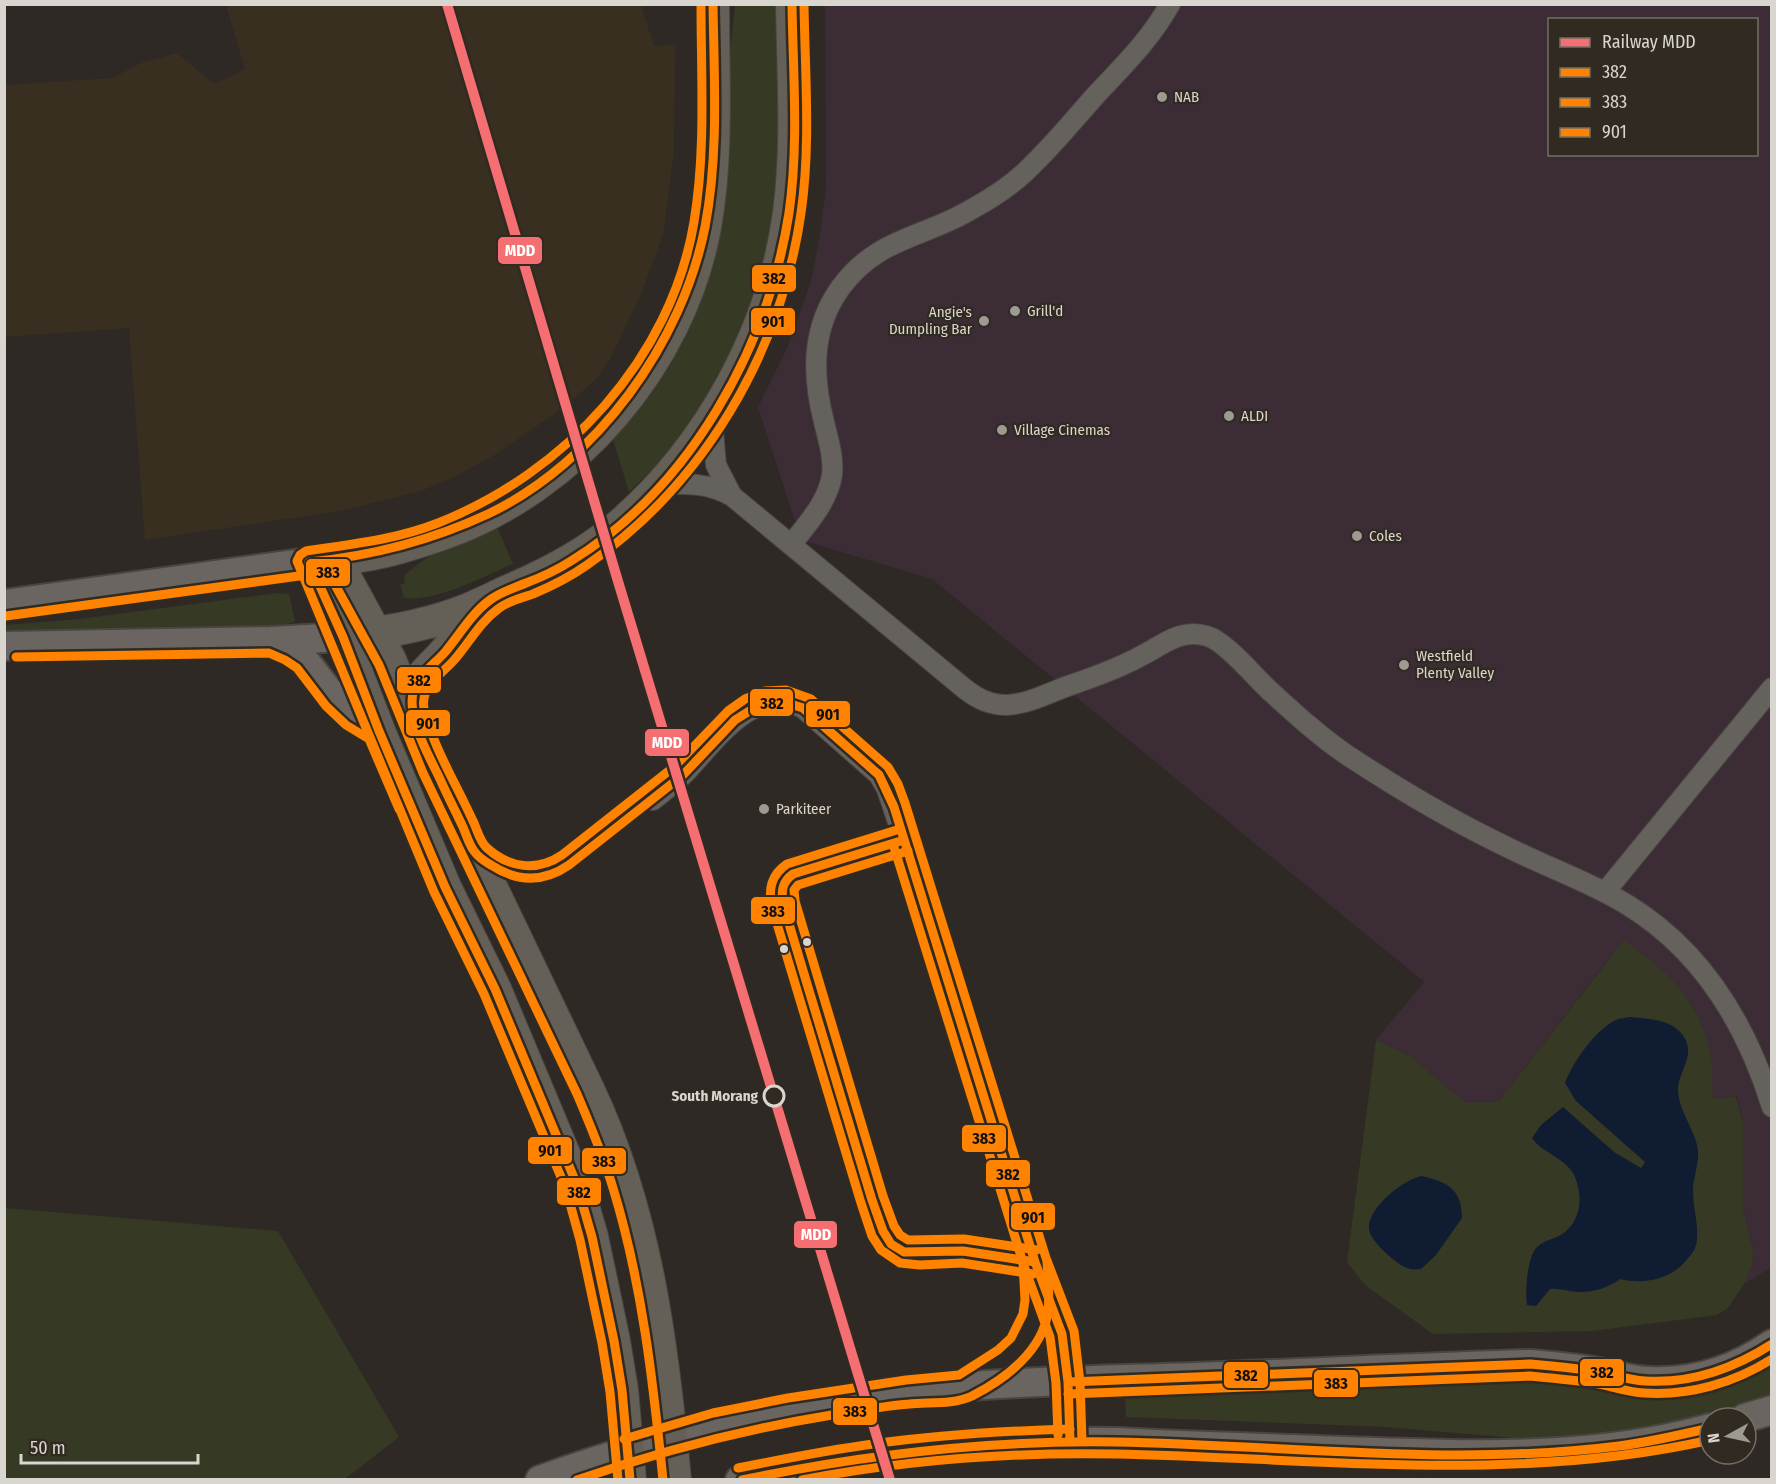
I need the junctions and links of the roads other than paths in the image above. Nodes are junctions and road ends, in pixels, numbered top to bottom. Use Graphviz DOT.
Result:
graph roads {
  1 [pos="713,4"];
  2 [pos="792,4"];
  3 [pos="1170,4"];
  4 [pos="712,419"];
  5 [pos="661,485"];
  6 [pos="732,496"];
  7 [pos="791,545"];
  8 [pos="322,561"];
  9 [pos="489,600"];
  10 [pos="4,604"];
  11 [pos="377,633"];
  12 [pos="343,637"];
  13 [pos="271,641"];
  14 [pos="4,646"];
  15 [pos="1772,688"];
  16 [pos="412,712"];
  17 [pos="379,731"];
  18 [pos="653,800"];
  19 [pos="904,840"];
  20 [pos="1605,892"];
  21 [pos="1772,1107"];
  22 [pos="1772,1344"];
  23 [pos="1698,1430"];
  24 [pos="671,1438"];
  25 [pos="629,1465"];
  26 [pos="540,1479"];
  27 [pos="675,1479"];
  28 [pos="740,1479"];
  1 -- 8 [label="main road"];
  2 -- 4 [label="main road"];
  3 -- 7 [label="street"];
  4 -- 5 [label="main road"];
  4 -- 6 [label="street"];
  5 -- 6 [label="street"];
  5 -- 9 [label="main road"];
  6 -- 7 [label="street"];
  7 -- 20 [label="street"];
  8 -- 10 [label="main road"];
  8 -- 11 [label="main road"];
  8 -- 12 [label="main road"];
  9 -- 11 [label="main road"];
  9 -- 16 [label="main road"];
  11 -- 12 [label="main road"];
  11 -- 16 [label="main road"];
  12 -- 13 [label="main road"];
  12 -- 17 [label="main road"];
  13 -- 14 [label="main road"];
  13 -- 17 [label="main road"];
  15 -- 20 [label="street"];
  16 -- 24 [label="main road"];
  17 -- 25 [label="main road"];
  18 -- 19 [label="street"];
  20 -- 21 [label="street"];
  22 -- 24 [label="main road"];
  23 -- 28 [label="main road"];
  24 -- 25 [label="main road"];
  24 -- 27 [label="main road"];
  25 -- 26 [label="main road"];
}
